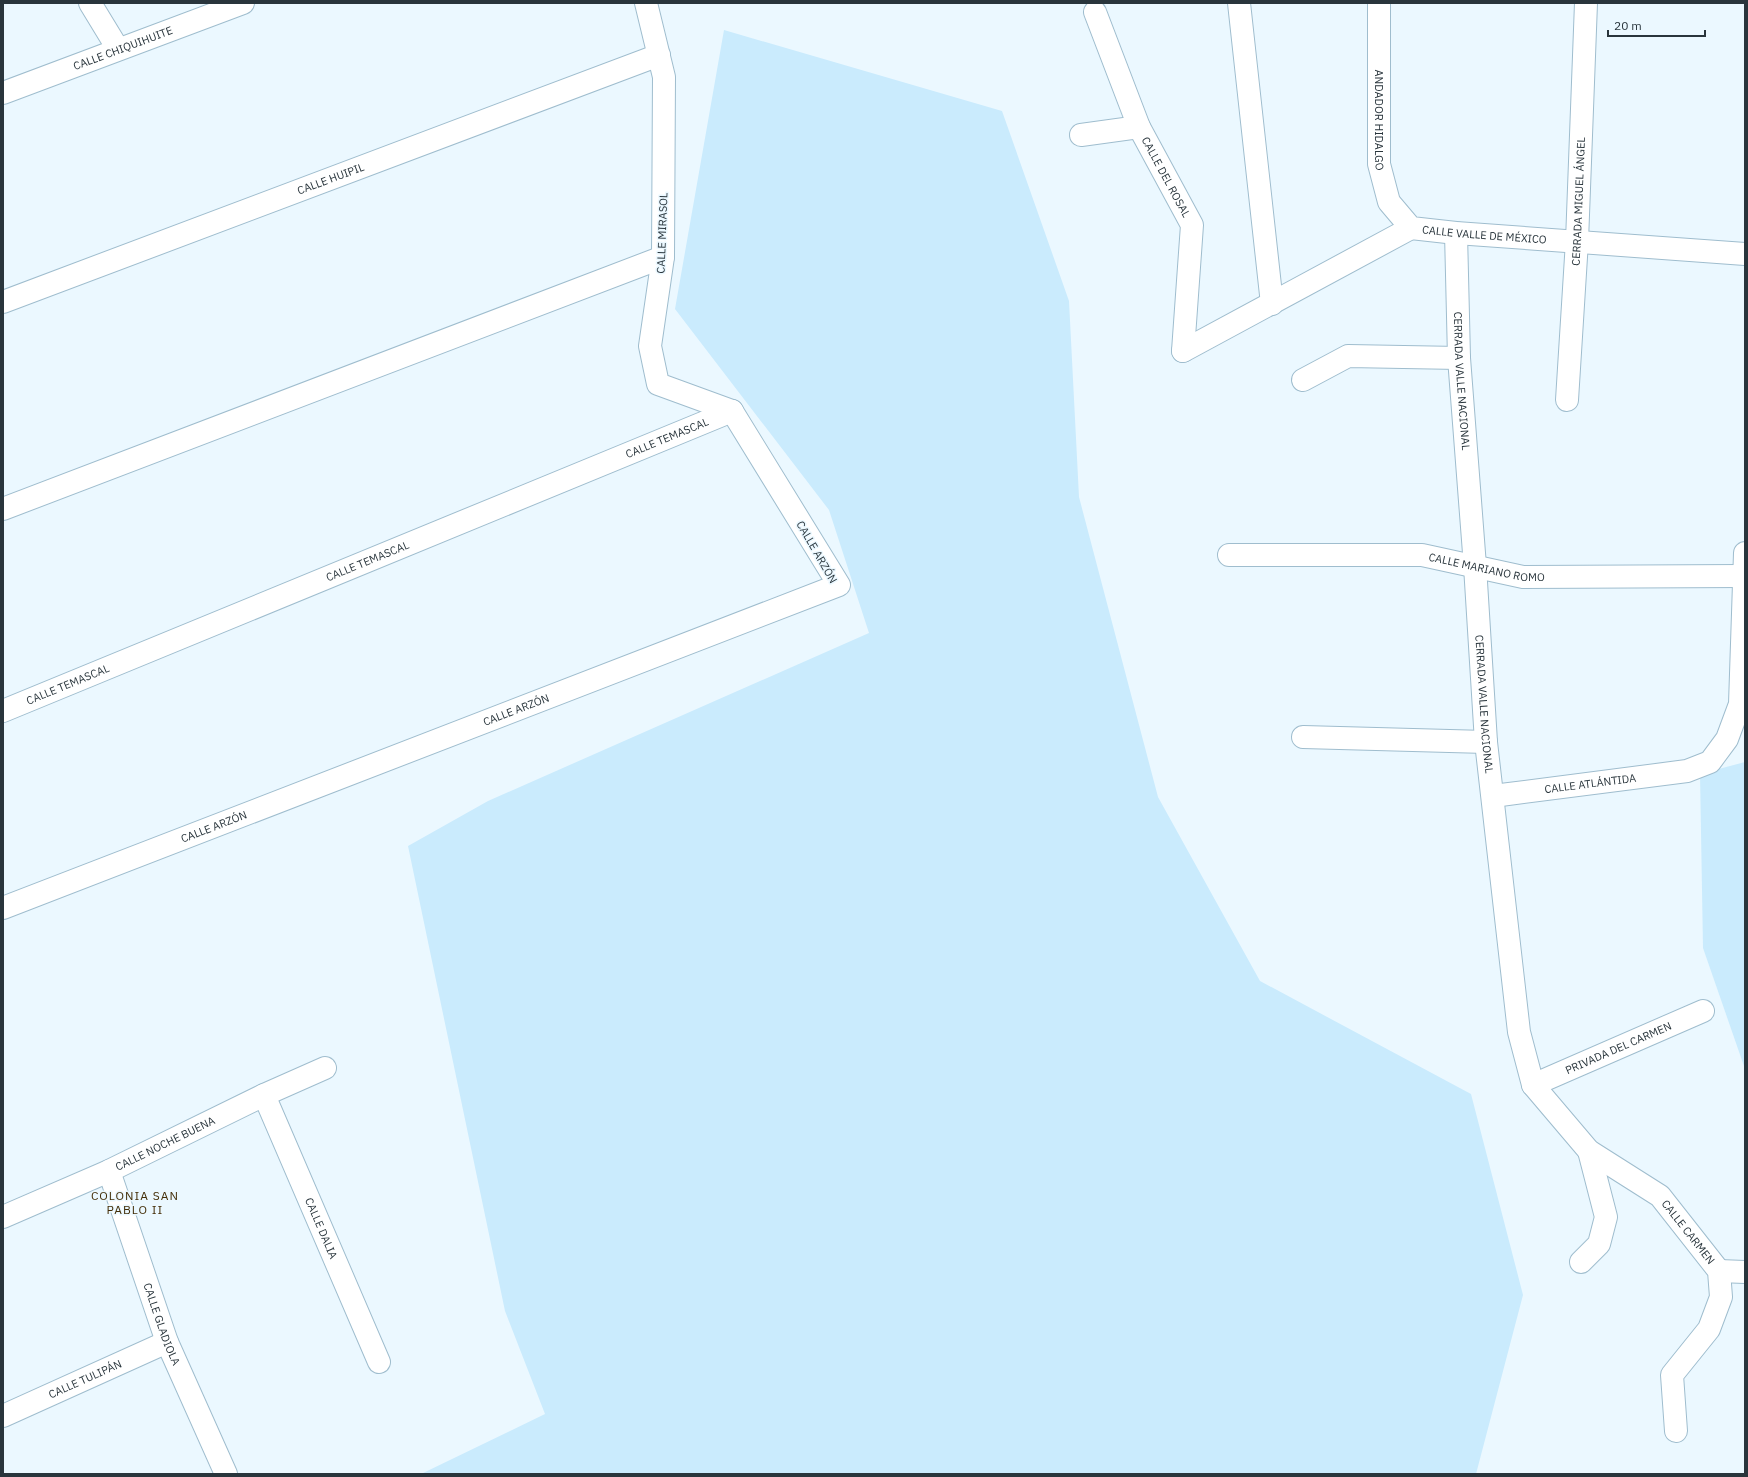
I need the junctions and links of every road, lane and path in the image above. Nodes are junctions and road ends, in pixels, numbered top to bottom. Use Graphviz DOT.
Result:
graph roads {
  1 [pos="90,3"];
  2 [pos="243,3"];
  3 [pos="646,3"];
  4 [pos="1239,3"];
  5 [pos="1379,3"];
  6 [pos="1586,3"];
  7 [pos="1095,12"];
  8 [pos="118,49"];
  9 [pos="659,55"];
  10 [pos="3,93"];
  11 [pos="1139,127"];
  12 [pos="1081,135"];
  13 [pos="1412,228"];
  14 [pos="1456,233"];
  15 [pos="1577,242"];
  16 [pos="1745,254"];
  17 [pos="663,257"];
  18 [pos="3,302"];
  19 [pos="1272,304"];
  20 [pos="1182,351"];
  21 [pos="1459,358"];
  22 [pos="1303,380"];
  23 [pos="1567,400"];
  24 [pos="732,411"];
  25 [pos="3,509"];
  26 [pos="1745,554"];
  27 [pos="1228,555"];
  28 [pos="1475,566"];
  29 [pos="1744,576"];
  30 [pos="3,711"];
  31 [pos="1303,737"];
  32 [pos="1486,742"];
  33 [pos="1493,796"];
  34 [pos="3,908"];
  35 [pos="1703,1011"];
  36 [pos="325,1068"];
  37 [pos="1533,1085"];
  38 [pos="264,1095"];
  39 [pos="1589,1151"];
  40 [pos="109,1171"];
  41 [pos="3,1216"];
  42 [pos="1581,1262"];
  43 [pos="1719,1271"];
  44 [pos="1745,1272"];
  45 [pos="168,1342"];
  46 [pos="378,1362"];
  47 [pos="3,1416"];
  48 [pos="1676,1431"];
  49 [pos="226,1474"];
  1 -- 8 [label="street"];
  2 -- 8 [label="street, CALLE CHIQUIHUITE"];
  3 -- 9 [label="street, CALLE MIRASOL"];
  4 -- 19 [label="street"];
  5 -- 13 [label="street, ANDADOR HIDALGO"];
  6 -- 15 [label="street, CERRADA MIGUEL ÁNGEL"];
  7 -- 11 [label="street, CALLE DEL ROSAL"];
  8 -- 10 [label="street, CALLE CHIQUIHUITE"];
  9 -- 17 [label="street, CALLE MIRASOL"];
  9 -- 18 [label="street, CALLE HUIPIL"];
  11 -- 12 [label="street"];
  11 -- 20 [label="street, CALLE DEL ROSAL"];
  13 -- 14 [label="street, CALLE VALLE DE MÉXICO"];
  13 -- 19 [label="street, CALLE VALLE DE MÉXICO"];
  14 -- 15 [label="street, CALLE VALLE DE MÉXICO"];
  14 -- 21 [label="street, CERRADA VALLE NACIONAL"];
  15 -- 16 [label="street, CALLE VALLE DE MÉXICO"];
  15 -- 23 [label="street, CERRADA MIGUEL ÁNGEL"];
  17 -- 24 [label="street, CALLE MIRASOL"];
  17 -- 25 [label="street"];
  19 -- 20 [label="street, CALLE VALLE DE MÉXICO"];
  21 -- 22 [label="street"];
  21 -- 28 [label="street, CERRADA VALLE NACIONAL"];
  24 -- 30 [label="street, CALLE TEMASCAL"];
  24 -- 34 [label="street, CALLE ARZÓN"];
  26 -- 29 [label="street, CALLE ATLÁNTIDA"];
  27 -- 28 [label="street, CALLE MARIANO ROMO"];
  28 -- 29 [label="street, CALLE MARIANO ROMO"];
  28 -- 32 [label="street, CERRADA VALLE NACIONAL"];
  29 -- 33 [label="street, CALLE ATLÁNTIDA"];
  31 -- 32 [label="street"];
  32 -- 33 [label="street, CERRADA VALLE NACIONAL"];
  33 -- 37 [label="street, CERRADA VALLE NACIONAL"];
  35 -- 37 [label="street, PRIVADA DEL CARMEN"];
  36 -- 38 [label="street, CALLE NOCHE BUENA"];
  37 -- 39 [label="street, CERRADA VALLE NACIONAL"];
  38 -- 40 [label="street, CALLE NOCHE BUENA"];
  38 -- 46 [label="street, CALLE DALIA"];
  39 -- 42 [label="street"];
  39 -- 43 [label="street, CALLE CARMEN"];
  40 -- 41 [label="street, CALLE NOCHE BUENA"];
  40 -- 45 [label="street, CALLE GLADIOLA"];
  43 -- 44 [label="street"];
  43 -- 48 [label="street, CALLE CARMEN"];
  45 -- 47 [label="street, CALLE TULIPÁN"];
  45 -- 49 [label="street, CALLE GLADIOLA"];
}
